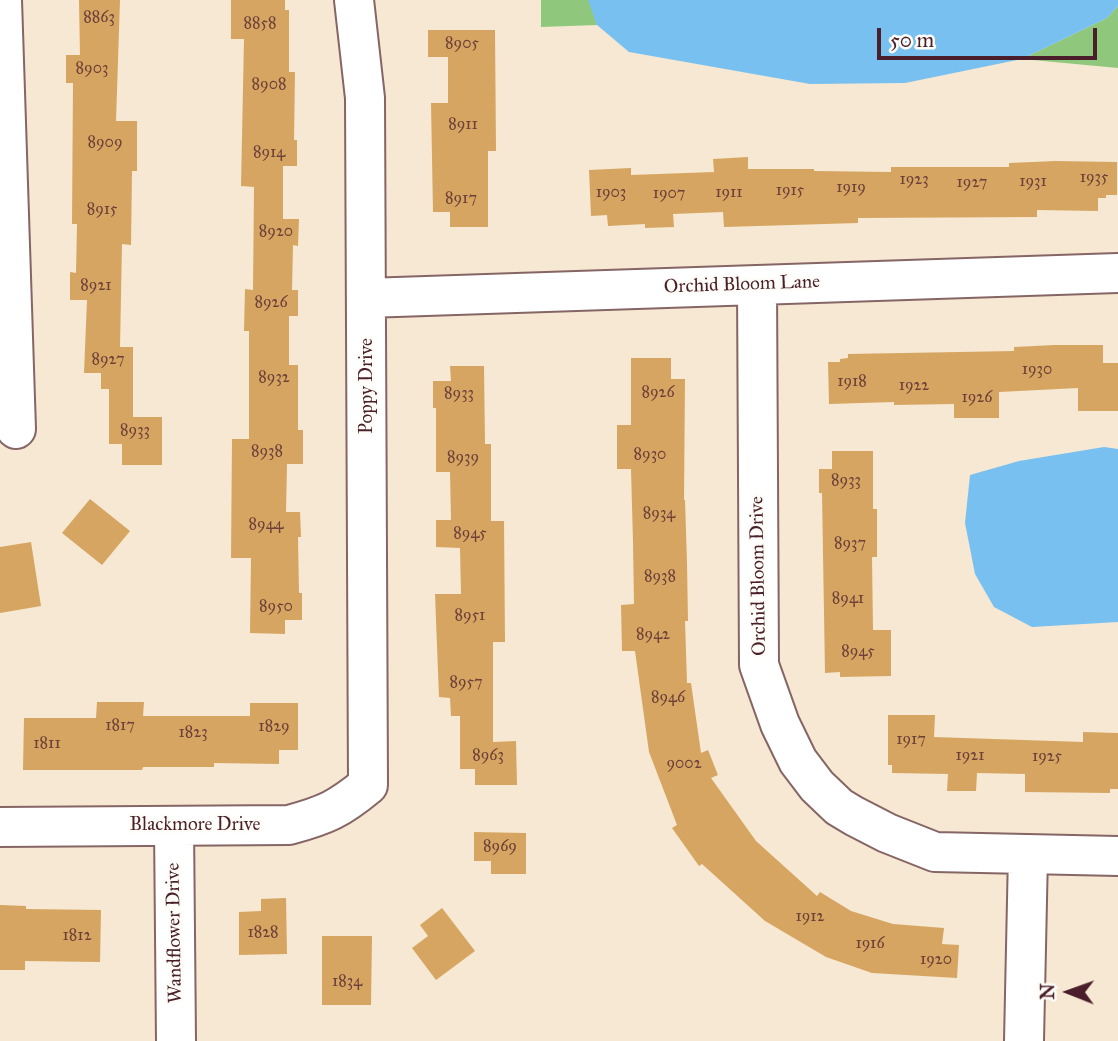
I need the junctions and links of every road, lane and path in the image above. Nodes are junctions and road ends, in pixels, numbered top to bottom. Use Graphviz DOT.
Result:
graph roads {
  1 [pos="2,0"];
  2 [pos="354,0"];
  3 [pos="1118,273"];
  4 [pos="757,285"];
  5 [pos="366,298"];
  6 [pos="16,429"];
  7 [pos="369,774"];
  8 [pos="174,825"];
  9 [pos="0,827"];
  10 [pos="1028,854"];
  11 [pos="1118,856"];
  12 [pos="176,1041"];
  13 [pos="1024,1041"];
  1 -- 6 [label="street"];
  2 -- 5 [label="street, Poppy Drive"];
  3 -- 4 [label="street, Orchid Bloom Lane"];
  4 -- 5 [label="street, Orchid Bloom Lane"];
  4 -- 10 [label="street, Orchid Bloom Drive"];
  5 -- 7 [label="street, Poppy Drive"];
  7 -- 8 [label="street, Blackmore Drive"];
  8 -- 9 [label="street, Blackmore Drive"];
  8 -- 12 [label="street, Wandflower Drive"];
  10 -- 11 [label="street, Orchid Bloom Drive"];
  10 -- 13 [label="street"];
}
